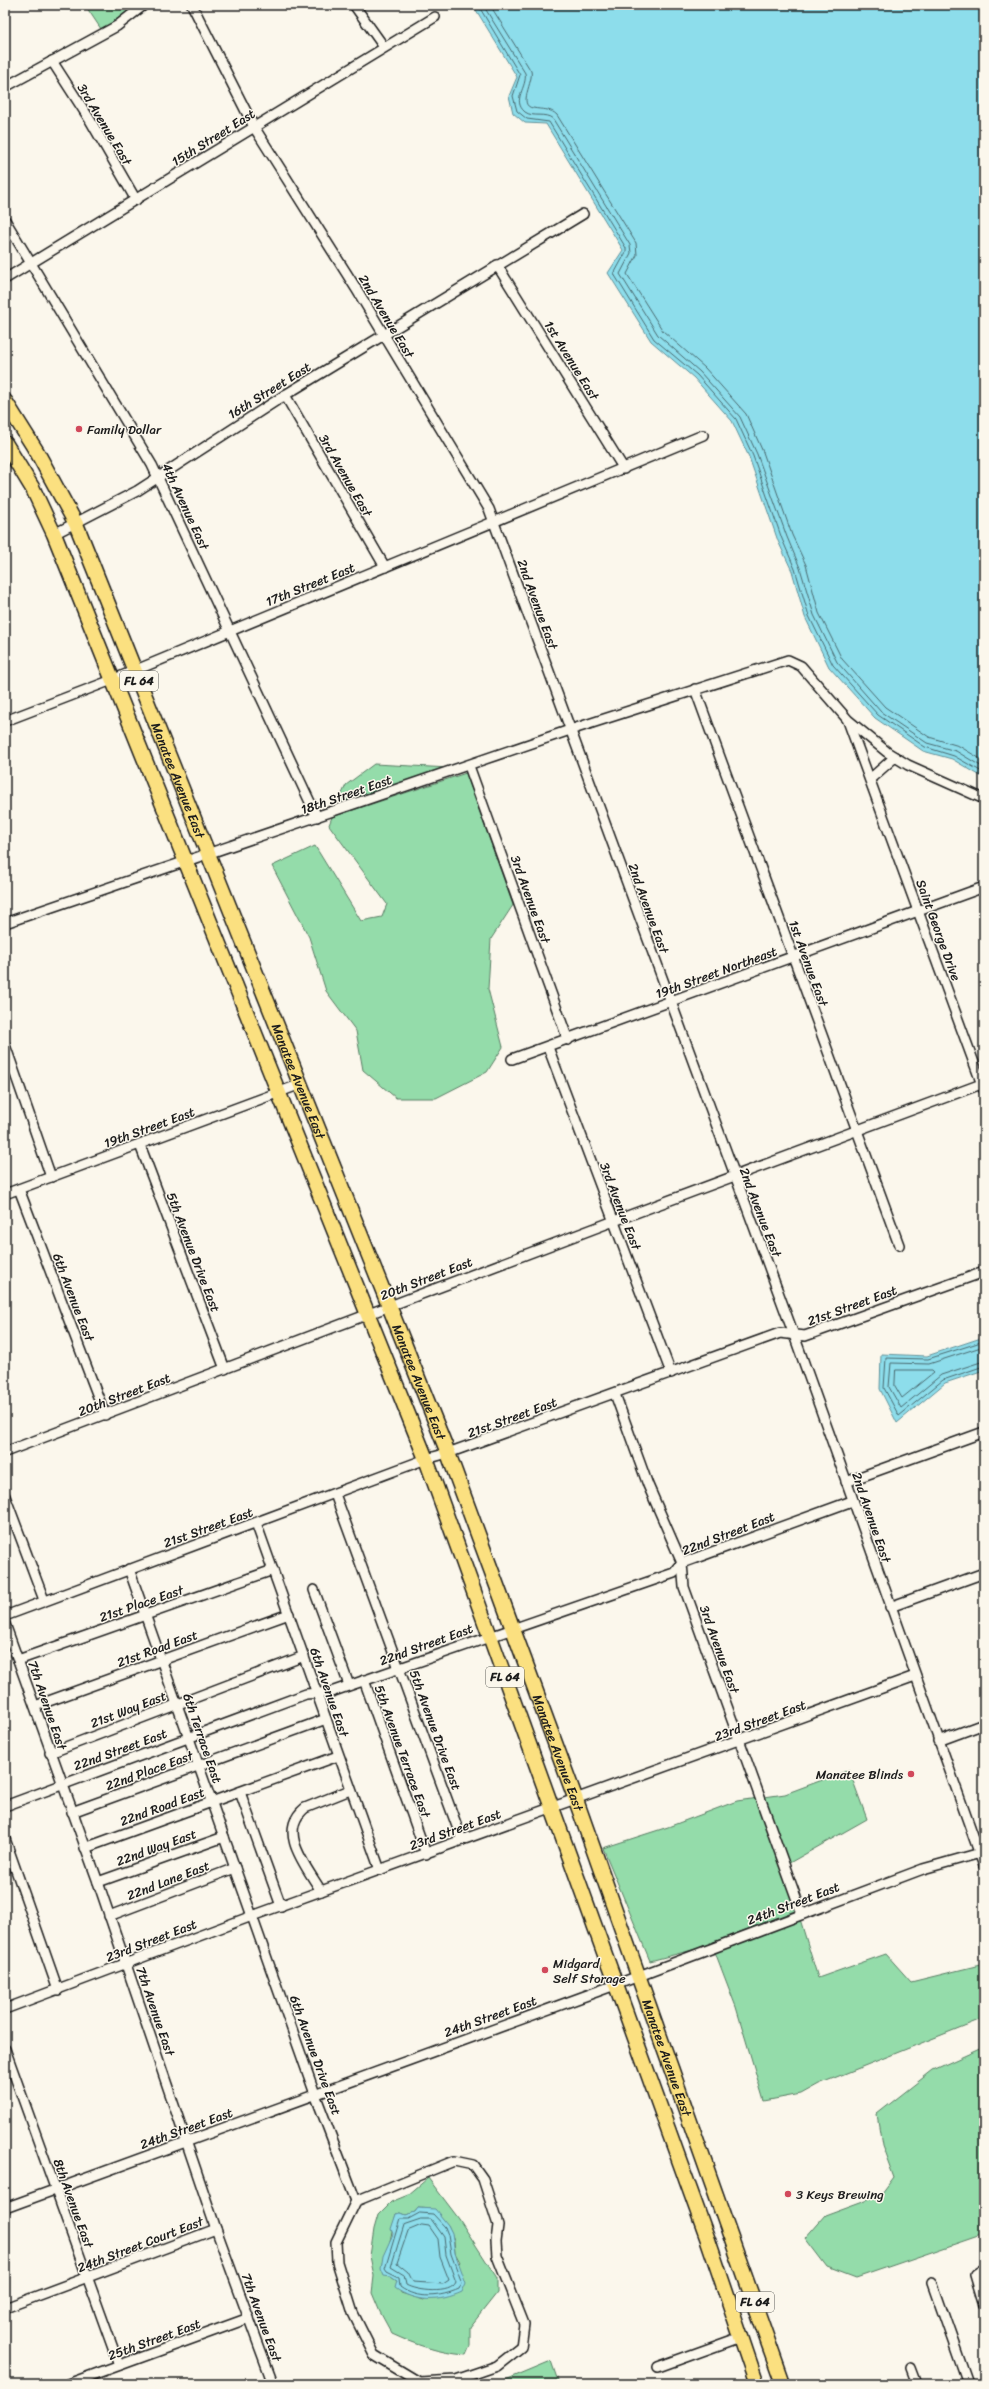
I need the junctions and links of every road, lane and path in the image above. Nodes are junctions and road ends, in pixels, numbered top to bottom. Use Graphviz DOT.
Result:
graph roads {
  1 [pos="144,5"];
  2 [pos="192,5"];
  3 [pos="354,5"];
  4 [pos="435,17"];
  5 [pos="384,47"];
  6 [pos="52,61"];
  7 [pos="5,87"];
  8 [pos="254,127"];
  9 [pos="136,200"];
  10 [pos="583,214"];
  11 [pos="5,220"];
  12 [pos="31,264"];
  13 [pos="498,265"];
  14 [pos="5,279"];
  15 [pos="382,335"];
  16 [pos="285,395"];
  17 [pos="5,401"];
  18 [pos="703,435"];
  19 [pos="5,443"];
  20 [pos="624,469"];
  21 [pos="158,476"];
  22 [pos="493,522"];
  23 [pos="76,524"];
  24 [pos="54,534"];
  25 [pos="385,567"];
  26 [pos="229,631"];
  27 [pos="134,670"];
  28 [pos="112,680"];
  29 [pos="695,689"];
  30 [pos="848,720"];
  31 [pos="5,721"];
  32 [pos="570,730"];
  33 [pos="895,757"];
  34 [pos="469,766"];
  35 [pos="870,779"];
  36 [pos="984,799"];
  37 [pos="317,817"];
  38 [pos="209,854"];
  39 [pos="186,861"];
  40 [pos="984,887"];
  41 [pos="918,912"];
  42 [pos="5,923"];
  43 [pos="793,957"];
  44 [pos="670,1002"];
  45 [pos="568,1040"];
  46 [pos="5,1045"];
  47 [pos="548,1047"];
  48 [pos="512,1059"];
  49 [pos="301,1084"];
  50 [pos="983,1085"];
  51 [pos="279,1093"];
  52 [pos="857,1129"];
  53 [pos="140,1144"];
  54 [pos="734,1176"];
  55 [pos="51,1177"];
  56 [pos="19,1189"];
  57 [pos="5,1194"];
  58 [pos="613,1221"];
  59 [pos="899,1246"];
  60 [pos="984,1272"];
  61 [pos="391,1306"];
  62 [pos="369,1314"];
  63 [pos="794,1335"];
  64 [pos="225,1369"];
  65 [pos="671,1373"];
  66 [pos="615,1394"];
  67 [pos="105,1415"];
  68 [pos="984,1432"];
  69 [pos="5,1452"];
  70 [pos="448,1453"];
  71 [pos="426,1459"];
  72 [pos="846,1482"];
  73 [pos="335,1494"];
  74 [pos="5,1496"];
  75 [pos="852,1501"];
  76 [pos="256,1523"];
  77 [pos="682,1563"];
  78 [pos="129,1569"];
  79 [pos="273,1570"];
  80 [pos="984,1573"];
  81 [pos="314,1590"];
  82 [pos="44,1600"];
  83 [pos="890,1607"];
  84 [pos="289,1614"];
  85 [pos="145,1615"];
  86 [pos="5,1616"];
  87 [pos="5,1624"];
  88 [pos="513,1627"];
  89 [pos="490,1635"];
  90 [pos="304,1656"];
  91 [pos="18,1660"];
  92 [pos="161,1660"];
  93 [pos="400,1668"];
  94 [pos="915,1676"];
  95 [pos="364,1680"];
  96 [pos="349,1685"];
  97 [pos="318,1693"];
  98 [pos="177,1704"];
  99 [pos="34,1706"];
  100 [pos="326,1719"];
  101 [pos="984,1724"];
  102 [pos="189,1738"];
  103 [pos="938,1741"];
  104 [pos="739,1742"];
  105 [pos="50,1752"];
  106 [pos="338,1756"];
  107 [pos="199,1766"];
  108 [pos="62,1785"];
  109 [pos="350,1790"];
  110 [pos="240,1792"];
  111 [pos="576,1800"];
  112 [pos="212,1802"];
  113 [pos="5,1806"];
  114 [pos="552,1808"];
  115 [pos="72,1812"];
  116 [pos="224,1836"];
  117 [pos="5,1840"];
  118 [pos="462,1840"];
  119 [pos="85,1848"];
  120 [pos="426,1854"];
  121 [pos="982,1854"];
  122 [pos="984,1866"];
  123 [pos="235,1868"];
  124 [pos="380,1870"];
  125 [pos="98,1882"];
  126 [pos="321,1891"];
  127 [pos="281,1906"];
  128 [pos="802,1914"];
  129 [pos="109,1916"];
  130 [pos="252,1916"];
  131 [pos="125,1963"];
  132 [pos="638,1976"];
  133 [pos="615,1985"];
  134 [pos="58,1990"];
  135 [pos="5,2009"];
  136 [pos="5,2048"];
  137 [pos="316,2094"];
  138 [pos="186,2142"];
  139 [pos="55,2189"];
  140 [pos="356,2201"];
  141 [pos="5,2208"];
  142 [pos="216,2229"];
  143 [pos="984,2269"];
  144 [pos="87,2278"];
  145 [pos="932,2282"];
  146 [pos="984,2305"];
  147 [pos="5,2308"];
  148 [pos="249,2318"];
  149 [pos="741,2337"];
  150 [pos="119,2365"];
  151 [pos="658,2367"];
  152 [pos="911,2368"];
  153 [pos="68,2384"];
  154 [pos="273,2384"];
  155 [pos="757,2384"];
  156 [pos="783,2384"];
  157 [pos="917,2384"];
  158 [pos="968,2384"];
  1 -- 6 [label="street"];
  2 -- 8 [label="street, 2nd Avenue East"];
  3 -- 5 [label="street"];
  4 -- 5 [label="street, 15th Street East"];
  5 -- 8 [label="street, 15th Street East"];
  6 -- 7 [label="street"];
  6 -- 9 [label="street, 3rd Avenue East"];
  8 -- 9 [label="street, 15th Street East"];
  8 -- 15 [label="street, 2nd Avenue East"];
  9 -- 12 [label="street, 15th Street East"];
  10 -- 13 [label="street, 16th Street East"];
  11 -- 12 [label="street, 4th Avenue East"];
  12 -- 14 [label="street, 15th Street East"];
  12 -- 21 [label="street, 4th Avenue East"];
  13 -- 15 [label="street, 16th Street East"];
  13 -- 20 [label="street, 1st Avenue East"];
  15 -- 16 [label="street, 16th Street East"];
  15 -- 22 [label="street, 2nd Avenue East"];
  16 -- 21 [label="street, 16th Street East"];
  16 -- 25 [label="street, 3rd Avenue East"];
  17 -- 23 [label="main road, Manatee Avenue East / FL 64"];
  18 -- 20 [label="street, 17th Street East"];
  19 -- 24 [label="main road, Manatee Avenue East / FL 64"];
  20 -- 22 [label="street, 17th Street East"];
  21 -- 23 [label="street, 16th Street East"];
  21 -- 26 [label="street, 4th Avenue East"];
  22 -- 25 [label="street, 17th Street East"];
  22 -- 32 [label="street, 2nd Avenue East"];
  23 -- 24 [label="street, 16th Street East"];
  23 -- 27 [label="main road, Manatee Avenue East / FL 64"];
  24 -- 28 [label="main road, Manatee Avenue East / FL 64"];
  25 -- 26 [label="street, 17th Street East"];
  26 -- 27 [label="street, 17th Street East"];
  26 -- 37 [label="street, 4th Avenue East"];
  27 -- 28 [label="street, 17th Street East"];
  27 -- 38 [label="main road, Manatee Avenue East / FL 64"];
  28 -- 31 [label="street, 17th Street East"];
  28 -- 39 [label="main road, Manatee Avenue East / FL 64"];
  29 -- 30 [label="street, 18th Street East"];
  29 -- 32 [label="street, 18th Street East"];
  29 -- 43 [label="street, 1st Avenue East"];
  30 -- 33 [label="street"];
  30 -- 35 [label="street, Saint George Drive"];
  32 -- 34 [label="street, 18th Street East"];
  32 -- 44 [label="street, 2nd Avenue East"];
  33 -- 35 [label="street"];
  33 -- 36 [label="street"];
  34 -- 37 [label="street, 18th Street East"];
  34 -- 45 [label="street, 3rd Avenue East"];
  35 -- 41 [label="street, Saint George Drive"];
  37 -- 38 [label="street, 18th Street East"];
  38 -- 39 [label="street, 18th Street East"];
  38 -- 49 [label="main road, Manatee Avenue East / FL 64"];
  39 -- 42 [label="street, 18th Street East"];
  39 -- 51 [label="main road, Manatee Avenue East / FL 64"];
  40 -- 41 [label="street"];
  41 -- 43 [label="street, 19th Street Northeast"];
  41 -- 50 [label="street, Saint George Drive"];
  43 -- 44 [label="street, 19th Street Northeast"];
  43 -- 52 [label="street, 1st Avenue East"];
  44 -- 45 [label="street, 19th Street Northeast"];
  44 -- 54 [label="street, 2nd Avenue East"];
  45 -- 47 [label="street"];
  46 -- 55 [label="street"];
  47 -- 48 [label="street"];
  47 -- 58 [label="street, 3rd Avenue East"];
  49 -- 51 [label="street, 19th Street East"];
  49 -- 61 [label="main road, Manatee Avenue East / FL 64"];
  50 -- 52 [label="street, 20th Street East"];
  51 -- 53 [label="street, 19th Street East"];
  51 -- 62 [label="main road, Manatee Avenue East / FL 64"];
  52 -- 54 [label="street, 20th Street East"];
  52 -- 59 [label="street, 1st Avenue East"];
  53 -- 55 [label="street, 19th Street East"];
  53 -- 64 [label="street, 5th Avenue Drive East"];
  54 -- 58 [label="street, 20th Street East"];
  54 -- 63 [label="street, 2nd Avenue East"];
  55 -- 56 [label="street, 19th Street East"];
  56 -- 57 [label="street, 19th Street East"];
  56 -- 67 [label="street, 6th Avenue East"];
  58 -- 61 [label="street, 20th Street East"];
  58 -- 65 [label="street, 3rd Avenue East"];
  60 -- 63 [label="street, 21st Street East"];
  61 -- 62 [label="street, 20th Street East"];
  61 -- 70 [label="main road, Manatee Avenue East / FL 64"];
  62 -- 64 [label="street, 20th Street East"];
  62 -- 71 [label="main road, Manatee Avenue East / FL 64"];
  63 -- 65 [label="street, 21st Street East"];
  63 -- 72 [label="street, 2nd Avenue East"];
  64 -- 67 [label="street, 20th Street East"];
  65 -- 66 [label="street, 21st Street East"];
  66 -- 70 [label="street, 21st Street East"];
  66 -- 77 [label="street, 3rd Avenue East"];
  67 -- 69 [label="street, 20th Street East"];
  68 -- 72 [label="street"];
  70 -- 71 [label="street, 21st Street East"];
  70 -- 88 [label="main road, Manatee Avenue East / FL 64"];
  71 -- 73 [label="street, 21st Street East"];
  71 -- 89 [label="main road, Manatee Avenue East / FL 64"];
  72 -- 75 [label="street, 2nd Avenue East"];
  73 -- 76 [label="street, 21st Street East"];
  73 -- 93 [label="street, 5th Avenue Drive East"];
  74 -- 82 [label="street"];
  75 -- 77 [label="street, 22nd Street East"];
  75 -- 83 [label="street, 2nd Avenue East"];
  76 -- 78 [label="street, 21st Street East"];
  76 -- 79 [label="street, 6th Avenue East"];
  77 -- 88 [label="street, 22nd Street East"];
  77 -- 104 [label="street, 3rd Avenue East"];
  78 -- 82 [label="street, 21st Street East"];
  78 -- 85 [label="street, 6th Terrace East"];
  79 -- 84 [label="street, 6th Avenue East"];
  79 -- 85 [label="street, 21st Place East"];
  80 -- 83 [label="street"];
  81 -- 96 [label="street"];
  82 -- 86 [label="street, 21st Street East"];
  83 -- 94 [label="street, 2nd Avenue East"];
  84 -- 90 [label="street, 6th Avenue East"];
  84 -- 92 [label="street, 21st Road East"];
  85 -- 91 [label="street, 21st Place East"];
  85 -- 92 [label="street, 6th Terrace East"];
  87 -- 91 [label="street, 7th Avenue East"];
  88 -- 89 [label="street, 22nd Street East"];
  88 -- 111 [label="main road, Manatee Avenue East / FL 64"];
  89 -- 93 [label="street, 22nd Street East"];
  89 -- 114 [label="main road, Manatee Avenue East / FL 64"];
  90 -- 97 [label="street, 6th Avenue East"];
  90 -- 98 [label="street, 21st Way East"];
  91 -- 99 [label="street, 7th Avenue East"];
  92 -- 98 [label="street, 6th Terrace East"];
  92 -- 99 [label="street, 21st Road East"];
  93 -- 95 [label="street, 22nd Street East"];
  93 -- 118 [label="street, 5th Avenue Drive East"];
  94 -- 103 [label="street, 2nd Avenue East"];
  94 -- 104 [label="street, 23rd Street East"];
  95 -- 96 [label="street, 22nd Street East"];
  95 -- 120 [label="street, 5th Avenue Terrace East"];
  96 -- 97 [label="street, 22nd Street East"];
  97 -- 100 [label="street, 6th Avenue East"];
  97 -- 102 [label="street, 22nd Street East"];
  98 -- 102 [label="street, 6th Terrace East"];
  98 -- 105 [label="street, 21st Way East"];
  99 -- 105 [label="street, 7th Avenue East"];
  100 -- 106 [label="street, 6th Avenue East"];
  100 -- 107 [label="street, 22nd Place East"];
  101 -- 103 [label="street"];
  102 -- 107 [label="street, 6th Terrace East"];
  102 -- 108 [label="street, 22nd Street East"];
  103 -- 121 [label="street, 2nd Avenue East"];
  104 -- 111 [label="street, 23rd Street East"];
  104 -- 128 [label="street, 3rd Avenue East"];
  105 -- 108 [label="street, 7th Avenue East"];
  106 -- 109 [label="street, 6th Avenue East"];
  106 -- 110 [label="street, 22nd Road East"];
  107 -- 112 [label="street, 6th Terrace East"];
  107 -- 115 [label="street, 22nd Place East"];
  108 -- 113 [label="street, 22nd Street East"];
  108 -- 115 [label="street, 7th Avenue East"];
  109 -- 124 [label="street, 6th Avenue East"];
  109 -- 126 [label="street"];
  110 -- 112 [label="street, 22nd Road East"];
  110 -- 127 [label="street"];
  111 -- 114 [label="street, 23rd Street East"];
  111 -- 132 [label="main road, Manatee Avenue East / FL 64"];
  112 -- 116 [label="street, 6th Terrace East"];
  112 -- 119 [label="street, 22nd Road East"];
  114 -- 118 [label="street, 23rd Street East"];
  114 -- 133 [label="main road, Manatee Avenue East / FL 64"];
  115 -- 119 [label="street, 7th Avenue East"];
  116 -- 123 [label="street, 6th Terrace East"];
  116 -- 125 [label="street, 22nd Way East"];
  117 -- 134 [label="street"];
  118 -- 120 [label="street, 23rd Street East"];
  119 -- 125 [label="street, 7th Avenue East"];
  120 -- 124 [label="street, 23rd Street East"];
  121 -- 122 [label="street, 2nd Avenue East"];
  121 -- 128 [label="street, 24th Street East"];
  123 -- 129 [label="street, 22nd Lane East"];
  123 -- 130 [label="street, 6th Terrace East"];
  124 -- 126 [label="street, 23rd Street East"];
  125 -- 129 [label="street, 7th Avenue East"];
  126 -- 127 [label="street, 23rd Street East"];
  127 -- 130 [label="street, 23rd Street East"];
  128 -- 132 [label="street, 24th Street East"];
  129 -- 131 [label="street, 7th Avenue East"];
  130 -- 131 [label="street, 23rd Street East"];
  130 -- 137 [label="street, 6th Avenue Drive East"];
  131 -- 134 [label="street, 23rd Street East"];
  131 -- 138 [label="street, 7th Avenue East"];
  132 -- 133 [label="street, 24th Street East"];
  132 -- 156 [label="main road, Manatee Avenue East / FL 64"];
  133 -- 137 [label="street, 24th Street East"];
  133 -- 149 [label="main road, Manatee Avenue East / FL 64"];
  134 -- 135 [label="street, 23rd Street East"];
  136 -- 139 [label="street, 8th Avenue East"];
  137 -- 138 [label="street, 24th Street East"];
  137 -- 140 [label="street, 6th Avenue Drive East"];
  138 -- 139 [label="street, 24th Street East"];
  138 -- 142 [label="street, 7th Avenue East"];
  139 -- 141 [label="street, 24th Street East"];
  139 -- 144 [label="street, 8th Avenue East"];
  140 -- 140 [label="street"];
  142 -- 144 [label="street, 24th Street Court East"];
  142 -- 148 [label="street, 7th Avenue East"];
  143 -- 146 [label="street"];
  144 -- 147 [label="street, 24th Street Court East"];
  144 -- 150 [label="street, 8th Avenue East"];
  145 -- 158 [label="street"];
  148 -- 150 [label="street, 25th Street East"];
  148 -- 154 [label="street, 7th Avenue East"];
  149 -- 151 [label="street"];
  149 -- 155 [label="main road, Manatee Avenue East / FL 64"];
  150 -- 153 [label="street, 25th Street East"];
  152 -- 157 [label="street"];
}
